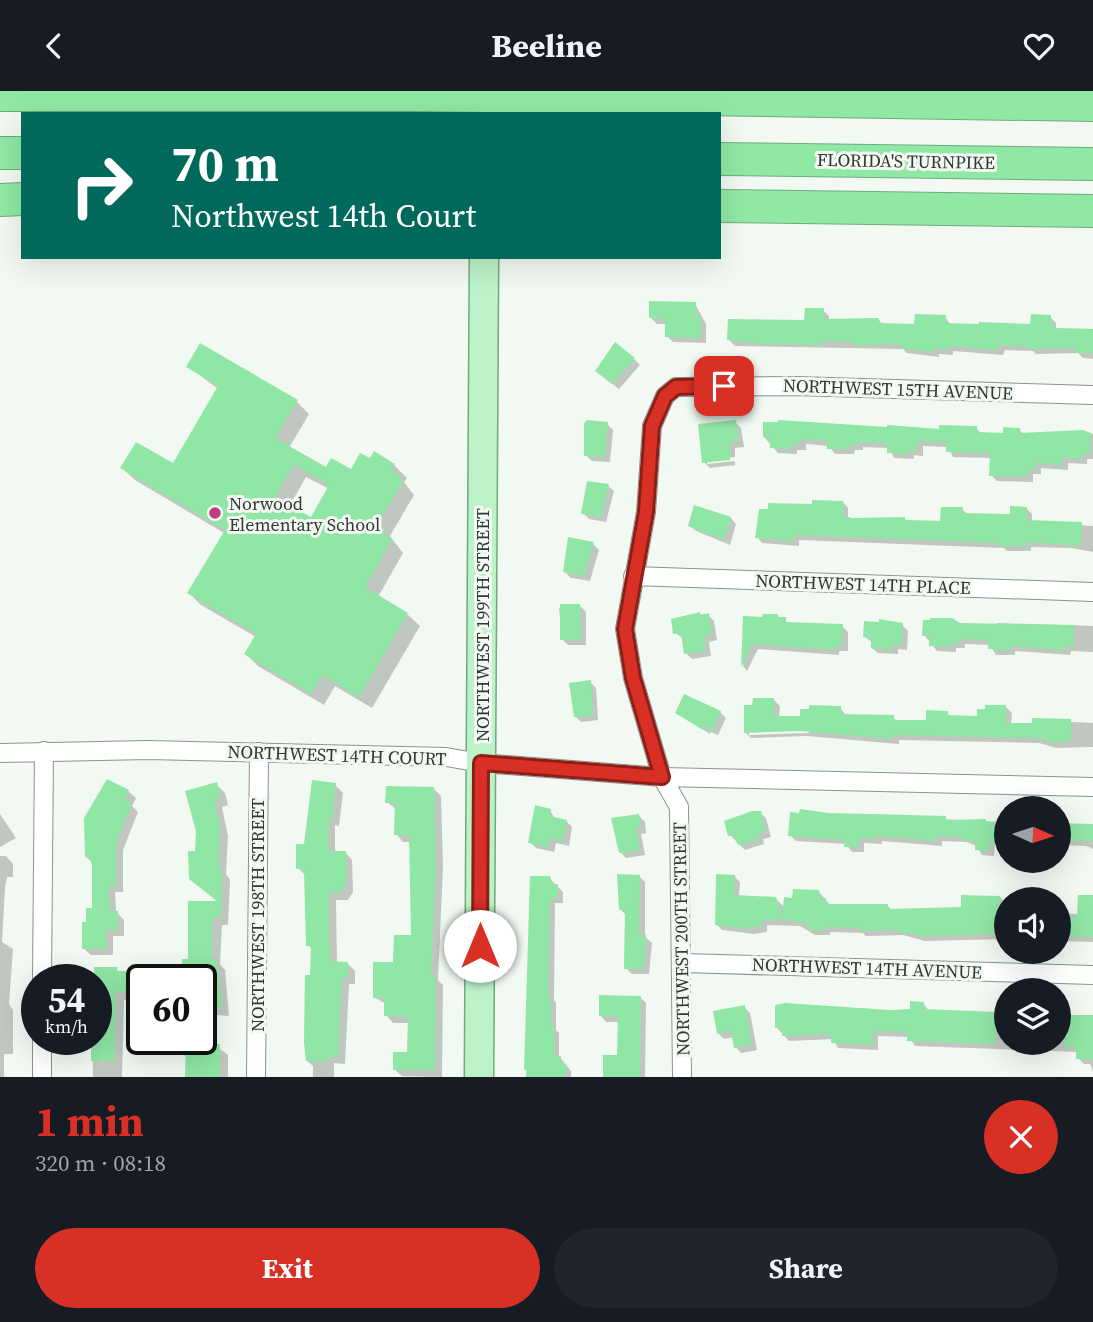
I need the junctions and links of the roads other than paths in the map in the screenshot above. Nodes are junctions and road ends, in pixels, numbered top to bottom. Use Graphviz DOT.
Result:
graph roads {
  1 [pos="485,91"];
  2 [pos="0,95"];
  3 [pos="1093,105"];
  4 [pos="484,112"];
  5 [pos="0,153"];
  6 [pos="21,153"];
  7 [pos="721,159"];
  8 [pos="1093,164"];
  9 [pos="21,199"];
  10 [pos="0,200"];
  11 [pos="721,206"];
  12 [pos="1093,211"];
  13 [pos="484,259"];
  14 [pos="1093,395"];
  15 [pos="665,396"];
  16 [pos="634,576"];
  17 [pos="1093,592"];
  18 [pos="44,751"];
  19 [pos="259,752"];
  20 [pos="0,753"];
  21 [pos="481,763"];
  22 [pos="662,777"];
  23 [pos="1093,787"];
  24 [pos="682,963"];
  25 [pos="42,964"];
  26 [pos="1093,975"];
  27 [pos="42,1055"];
  28 [pos="42,1077"];
  29 [pos="256,1077"];
  30 [pos="480,1077"];
  31 [pos="682,1077"];
  1 -- 4 [label="main road"];
  2 -- 3 [label="highway, bridge"];
  5 -- 6 [label="highway"];
  7 -- 8 [label="highway, FLORIDA'S TURNPIKE"];
  9 -- 10 [label="highway"];
  11 -- 12 [label="highway"];
  13 -- 21 [label="main road, NORTHWEST 199TH STREET"];
  14 -- 15 [label="street, NORTHWEST 15TH AVENUE"];
  15 -- 16 [label="street, NORTHWEST 200TH STREET"];
  16 -- 17 [label="street, NORTHWEST 14TH PLACE"];
  16 -- 22 [label="street, NORTHWEST 200TH STREET"];
  18 -- 19 [label="street, NORTHWEST 14TH COURT"];
  18 -- 20 [label="street, NORTHWEST 14TH COURT"];
  18 -- 25 [label="street"];
  19 -- 21 [label="street, NORTHWEST 14TH COURT"];
  19 -- 29 [label="street, NORTHWEST 198TH STREET"];
  21 -- 22 [label="street, NORTHWEST 14TH COURT"];
  21 -- 30 [label="main road, NORTHWEST 199TH STREET"];
  22 -- 23 [label="street, NORTHWEST 14TH COURT"];
  22 -- 24 [label="street, NORTHWEST 200TH STREET"];
  24 -- 26 [label="street, NORTHWEST 14TH AVENUE"];
  24 -- 31 [label="street, NORTHWEST 200TH STREET"];
  27 -- 28 [label="street"];
}
